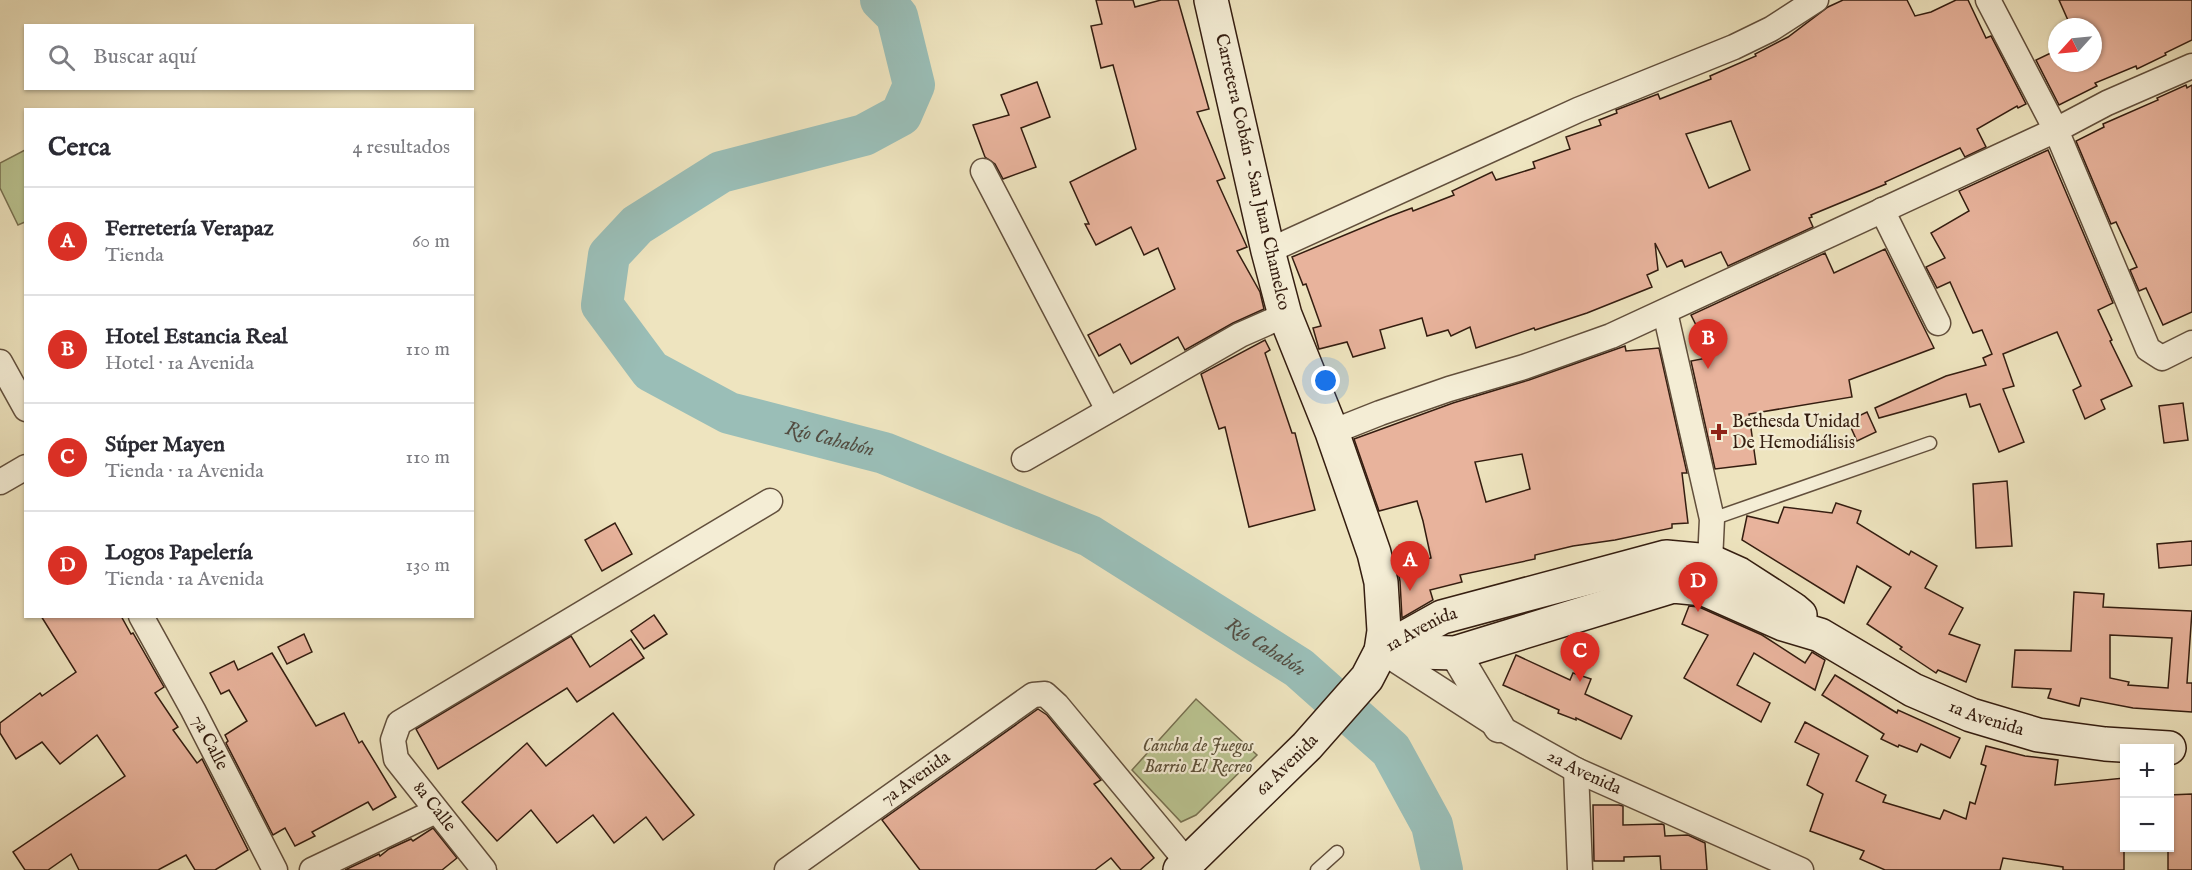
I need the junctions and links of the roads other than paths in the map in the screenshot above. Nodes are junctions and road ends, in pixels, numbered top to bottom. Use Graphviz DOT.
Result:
graph roads {
  1 [pos="1211,0"];
  2 [pos="1816,0"];
  3 [pos="1988,0"];
  4 [pos="2192,66"];
  5 [pos="2056,130"];
  6 [pos="983,171"];
  7 [pos="1882,210"];
  8 [pos="1268,251"];
  9 [pos="1665,312"];
  10 [pos="1285,315"];
  11 [pos="1938,323"];
  12 [pos="2192,342"];
  13 [pos="0,362"];
  14 [pos="24,405"];
  15 [pos="1108,410"];
  16 [pos="1332,432"];
  17 [pos="1930,443"];
  18 [pos="1024,459"];
  19 [pos="24,468"];
  20 [pos="0,482"];
  21 [pos="770,501"];
  22 [pos="1712,519"];
  23 [pos="1707,575"];
  24 [pos="142,618"];
  25 [pos="1455,653"];
  26 [pos="1374,664"];
  27 [pos="1499,727"];
  28 [pos="2120,745"];
  29 [pos="2174,748"];
  30 [pos="2192,749"];
  31 [pos="1576,770"];
  32 [pos="436,811"];
  33 [pos="1337,852"];
  34 [pos="1777,865"];
  35 [pos="1187,868"];
  36 [pos="275,870"];
  37 [pos="312,870"];
  38 [pos="484,870"];
  39 [pos="788,870"];
  40 [pos="1317,870"];
  41 [pos="1580,870"];
  42 [pos="1801,870"];
  1 -- 8 [label="main road, Carretera Cobán - San Juan Chamelco"];
  2 -- 8 [label="street"];
  3 -- 5 [label="street"];
  4 -- 5 [label="street"];
  5 -- 7 [label="street"];
  5 -- 12 [label="street"];
  6 -- 15 [label="street"];
  7 -- 9 [label="street"];
  7 -- 11 [label="street"];
  8 -- 10 [label="main road, Carretera Cobán - San Juan Chamelco"];
  9 -- 16 [label="street"];
  9 -- 22 [label="street"];
  10 -- 15 [label="street"];
  10 -- 16 [label="main road, Carretera Cobán - San Juan Chamelco"];
  13 -- 14 [label="street"];
  15 -- 18 [label="street"];
  16 -- 26 [label="main road, Carretera Cobán - San Juan Chamelco"];
  17 -- 22 [label="lane"];
  19 -- 20 [label="street"];
  21 -- 32 [label="street, 8a Calle"];
  22 -- 23 [label="street"];
  23 -- 25 [label="main road, 1a Avenida"];
  23 -- 26 [label="main road, 1a Avenida"];
  23 -- 28 [label="main road, 1a Avenida"];
  24 -- 36 [label="street, 7a Calle"];
  25 -- 26 [label="main road, 1a Avenida"];
  25 -- 27 [label="street"];
  26 -- 27 [label="street, 2a Avenida"];
  26 -- 35 [label="main road, 6a Avenida"];
  27 -- 31 [label="street, 2a Avenida"];
  29 -- 30 [label="main road, 1a Avenida"];
  31 -- 34 [label="street, 2a Avenida"];
  31 -- 41 [label="street"];
  32 -- 37 [label="street"];
  32 -- 38 [label="street, 8a Calle"];
  33 -- 40 [label="lane"];
  34 -- 42 [label="street, 2a Avenida"];
  35 -- 39 [label="street, 7a Avenida"];
}
